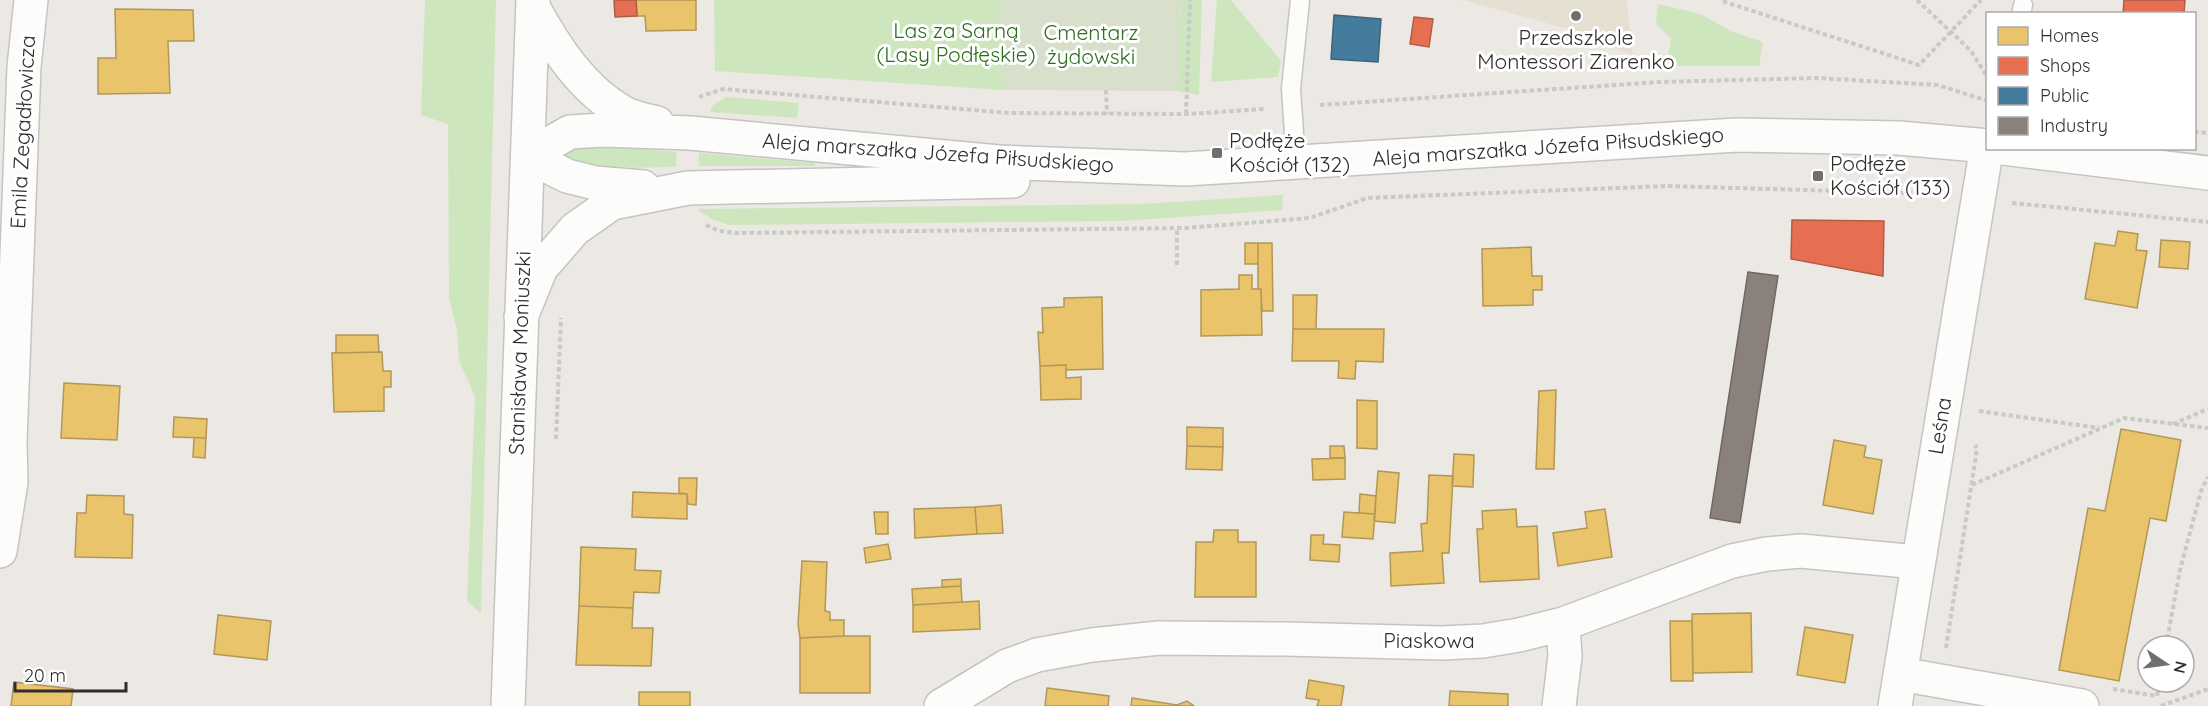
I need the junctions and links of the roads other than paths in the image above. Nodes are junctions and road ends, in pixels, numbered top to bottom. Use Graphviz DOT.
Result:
graph roads {
  1 [pos="32,0"];
  2 [pos="1300,0"];
  3 [pos="532,3"];
  4 [pos="690,134"];
  5 [pos="1986,146"];
  6 [pos="1986,150"];
  7 [pos="2019,150"];
  8 [pos="528,156"];
  9 [pos="1296,163"];
  10 [pos="1185,169"];
  11 [pos="2208,173"];
  12 [pos="688,188"];
  13 [pos="521,317"];
  14 [pos="0,551"];
  15 [pos="1917,562"];
  16 [pos="1563,624"];
  17 [pos="1900,674"];
  18 [pos="508,706"];
  19 [pos="941,706"];
  20 [pos="1559,706"];
  21 [pos="1894,706"];
  22 [pos="2082,706"];
  1 -- 14 [label="street, Emila Zegadłowicza"];
  2 -- 9 [label="lane"];
  3 -- 4 [label="street"];
  3 -- 8 [label="street, Stanisława Moniuszki"];
  4 -- 8 [label="street, Aleja marszałka Józefa Piłsudskiego"];
  4 -- 10 [label="street, Aleja marszałka Józefa Piłsudskiego"];
  5 -- 9 [label="street, Aleja marszałka Józefa Piłsudskiego"];
  6 -- 15 [label="street, Leśna"];
  7 -- 11 [label="street"];
  8 -- 12 [label="street"];
  8 -- 13 [label="street, Stanisława Moniuszki"];
  9 -- 10 [label="street, Aleja marszałka Józefa Piłsudskiego"];
  10 -- 12 [label="street"];
  12 -- 13 [label="street"];
  13 -- 18 [label="street, Stanisława Moniuszki"];
  15 -- 16 [label="street, Piaskowa"];
  15 -- 17 [label="street, Leśna"];
  16 -- 19 [label="street, Piaskowa"];
  16 -- 20 [label="street"];
  17 -- 21 [label="street, Leśna"];
  17 -- 22 [label="street"];
}
